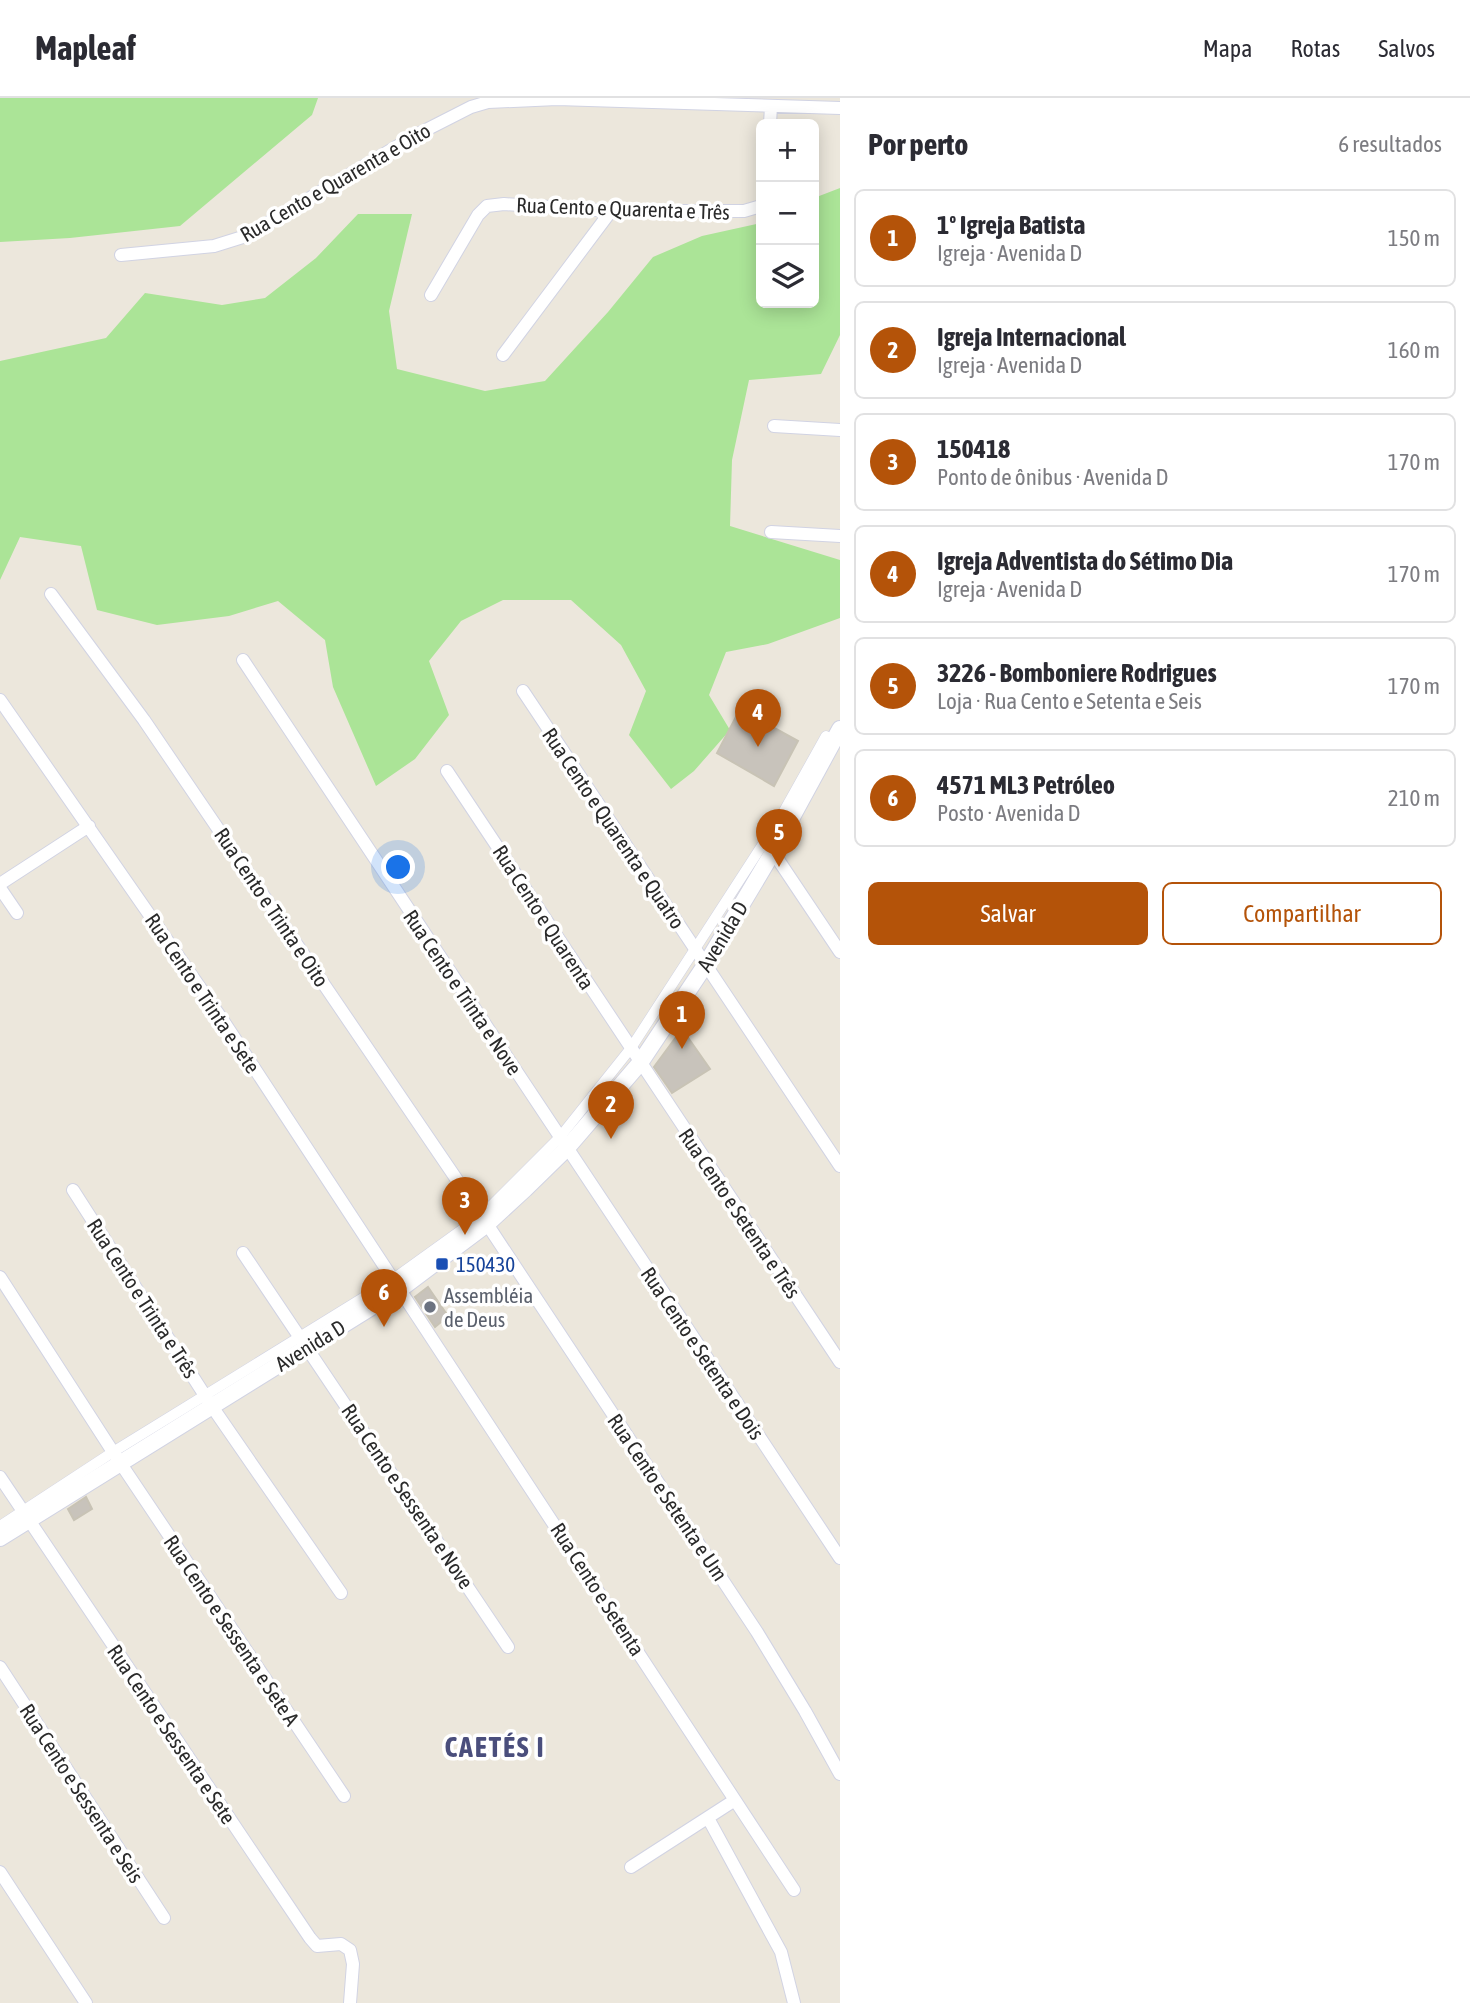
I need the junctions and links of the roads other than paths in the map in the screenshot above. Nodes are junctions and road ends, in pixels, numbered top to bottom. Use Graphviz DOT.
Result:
graph roads {
  1 [pos="771,106"];
  2 [pos="840,108"];
  3 [pos="770,119"];
  4 [pos="756,207"];
  5 [pos="611,211"];
  6 [pos="121,255"];
  7 [pos="431,295"];
  8 [pos="503,355"];
  9 [pos="774,426"];
  10 [pos="840,430"];
  11 [pos="771,532"];
  12 [pos="840,536"];
  13 [pos="51,594"];
  14 [pos="243,660"];
  15 [pos="523,691"];
  16 [pos="0,700"];
  17 [pos="835,739"];
  18 [pos="447,771"];
  19 [pos="89,826"];
  20 [pos="773,852"];
  21 [pos="0,886"];
  22 [pos="17,913"];
  23 [pos="696,949"];
  24 [pos="840,952"];
  25 [pos="706,964"];
  26 [pos="631,1048"];
  27 [pos="640,1063"];
  28 [pos="563,1142"];
  29 [pos="840,1166"];
  30 [pos="73,1191"];
  31 [pos="484,1220"];
  32 [pos="243,1253"];
  33 [pos="0,1277"];
  34 [pos="396,1285"];
  35 [pos="305,1342"];
  36 [pos="840,1362"];
  37 [pos="208,1400"];
  38 [pos="117,1458"];
  39 [pos="0,1477"];
  40 [pos="26,1516"];
  41 [pos="0,1526"];
  42 [pos="0,1538"];
  43 [pos="840,1558"];
  44 [pos="341,1593"];
  45 [pos="508,1647"];
  46 [pos="0,1667"];
  47 [pos="840,1774"];
  48 [pos="344,1796"];
  49 [pos="735,1800"];
  50 [pos="708,1818"];
  51 [pos="631,1867"];
  52 [pos="0,1872"];
  53 [pos="794,1891"];
  54 [pos="164,1918"];
  55 [pos="86,2003"];
  56 [pos="350,2003"];
  57 [pos="794,2003"];
  1 -- 2 [label="street, Rua Cento e Quarenta e Oito"];
  1 -- 3 [label="street"];
  1 -- 6 [label="street, Rua Cento e Quarenta e Oito"];
  4 -- 5 [label="street, Rua Cento e Quarenta e Três"];
  5 -- 7 [label="street, Rua Cento e Quarenta e Três"];
  5 -- 8 [label="street"];
  9 -- 10 [label="street"];
  11 -- 12 [label="street"];
  13 -- 31 [label="street, Rua Cento e Trinta e Oito"];
  14 -- 28 [label="street, Rua Cento e Trinta e Nove"];
  15 -- 23 [label="street, Rua Cento e Quarenta e Quatro"];
  16 -- 19 [label="street, Rua Cento e Trinta e Sete"];
  17 -- 20 [label="street, Avenida D"];
  17 -- 23 [label="street, Avenida D"];
  18 -- 26 [label="street, Rua Cento e Quarenta"];
  19 -- 21 [label="street"];
  19 -- 34 [label="street, Rua Cento e Trinta e Sete"];
  20 -- 24 [label="street"];
  20 -- 25 [label="street, Avenida D"];
  21 -- 22 [label="street"];
  23 -- 25 [label="street, Rua Cento e Quarenta e Quatro"];
  23 -- 26 [label="street, Avenida D"];
  25 -- 27 [label="street, Avenida D"];
  25 -- 29 [label="street, Rua Cento e Quarenta e Quatro"];
  26 -- 27 [label="street, Rua Cento e Quarenta"];
  26 -- 28 [label="street, Avenida D"];
  27 -- 28 [label="street, Avenida D"];
  27 -- 36 [label="street, Rua Cento e Setenta e Três"];
  28 -- 31 [label="street, Avenida D"];
  28 -- 43 [label="street, Rua Cento e Setenta e Dois"];
  30 -- 37 [label="street, Rua Cento e Trinta e Três"];
  31 -- 34 [label="street, Avenida D"];
  31 -- 47 [label="street, Rua Cento e Setenta e Um"];
  32 -- 35 [label="street, Rua Cento e Sessenta e Nove"];
  33 -- 38 [label="street, Rua Cento e Sessenta e Sete A"];
  34 -- 35 [label="street, Avenida D"];
  34 -- 49 [label="street, Rua Cento e Setenta"];
  35 -- 37 [label="street, Avenida D"];
  35 -- 45 [label="street, Rua Cento e Sessenta e Nove"];
  37 -- 38 [label="street, Avenida D"];
  37 -- 44 [label="street, Rua Cento e Trinta e Três"];
  38 -- 40 [label="street, Avenida D"];
  38 -- 48 [label="street, Rua Cento e Sessenta e Sete A"];
  39 -- 40 [label="street, Rua Cento e Sessenta e Sete"];
  40 -- 41 [label="street, Avenida D"];
  40 -- 42 [label="street, Avenida D"];
  40 -- 56 [label="street, Rua Cento e Sessenta e Sete"];
  46 -- 54 [label="street, Rua Cento e Sessenta e Seis"];
  49 -- 50 [label="street"];
  49 -- 53 [label="street, Rua Cento e Setenta"];
  50 -- 51 [label="street"];
  50 -- 57 [label="street"];
  52 -- 55 [label="street"];
}
